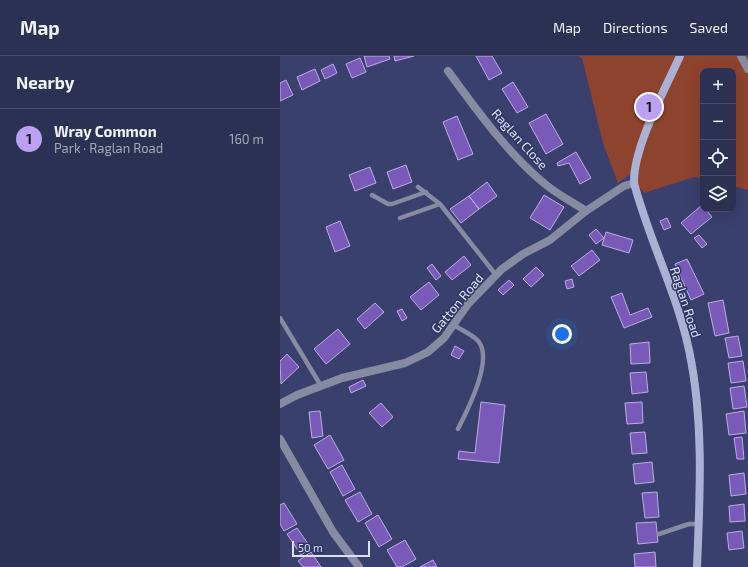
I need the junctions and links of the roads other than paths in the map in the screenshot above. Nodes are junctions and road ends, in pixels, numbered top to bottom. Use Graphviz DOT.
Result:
graph roads {
  1 [pos="680,56"];
  2 [pos="741,56"];
  3 [pos="748,69"];
  4 [pos="448,71"];
  5 [pos="634,183"];
  6 [pos="418,187"];
  7 [pos="426,192"];
  8 [pos="372,195"];
  9 [pos="440,204"];
  10 [pos="586,211"];
  11 [pos="400,218"];
  12 [pos="496,275"];
  13 [pos="280,318"];
  14 [pos="454,325"];
  15 [pos="322,386"];
  16 [pos="280,404"];
  17 [pos="458,429"];
  18 [pos="280,439"];
  19 [pos="699,524"];
  20 [pos="659,534"];
  21 [pos="360,567"];
  22 [pos="697,567"];
  1 -- 5 [label="street, Raglan Road"];
  2 -- 3 [label="street"];
  4 -- 10 [label="street, Raglan Close"];
  5 -- 10 [label="street, Gatton Road"];
  5 -- 19 [label="street, Raglan Road"];
  6 -- 7 [label="lane"];
  7 -- 8 [label="lane"];
  7 -- 9 [label="lane"];
  9 -- 11 [label="lane"];
  9 -- 12 [label="lane"];
  10 -- 12 [label="street, Gatton Road"];
  12 -- 14 [label="street, Gatton Road"];
  13 -- 15 [label="lane"];
  14 -- 15 [label="street, Gatton Road"];
  14 -- 17 [label="lane"];
  15 -- 16 [label="street, Gatton Road"];
  18 -- 21 [label="street"];
  19 -- 20 [label="lane"];
  19 -- 22 [label="street, Raglan Road"];
}
